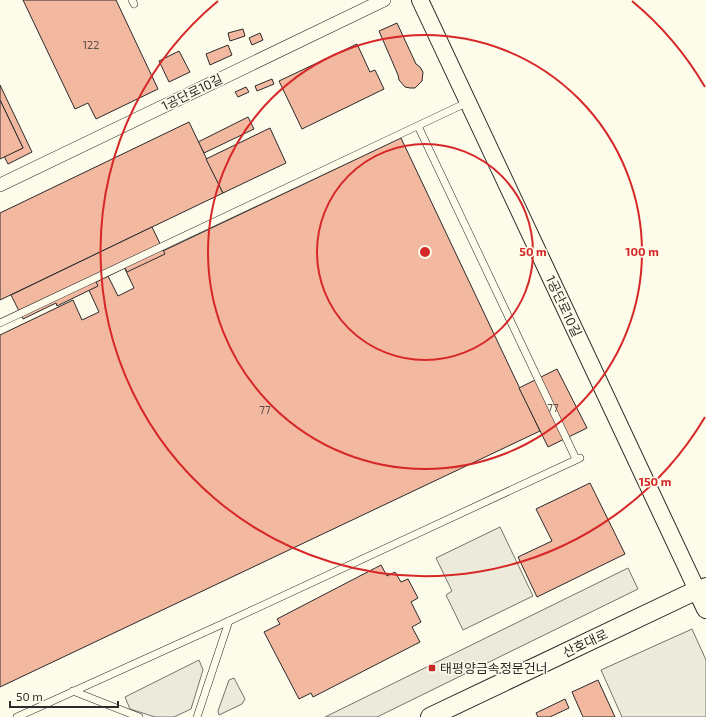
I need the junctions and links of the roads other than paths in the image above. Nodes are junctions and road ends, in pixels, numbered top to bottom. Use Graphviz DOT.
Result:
graph roads {
  1 [pos="384,0"];
  2 [pos="420,0"];
  3 [pos="468,102"];
  4 [pos="418,126"];
  5 [pos="0,185"];
  6 [pos="0,324"];
  7 [pos="703,597"];
  8 [pos="229,621"];
  9 [pos="74,691"];
  10 [pos="17,717"];
  11 [pos="139,717"];
  12 [pos="197,717"];
  13 [pos="430,717"];
  14 [pos="459,717"];
  1 -- 5 [label="street, 1공단로10길"];
  2 -- 3 [label="street, 1공단로10길"];
  3 -- 4 [label="lane"];
  3 -- 7 [label="street, 1공단로10길"];
  4 -- 6 [label="lane"];
  4 -- 8 [label="lane"];
  7 -- 13 [label="main road, 산호대로"];
  7 -- 14 [label="main road, 산호대로"];
  8 -- 9 [label="lane"];
  8 -- 12 [label="lane"];
  9 -- 10 [label="lane"];
  9 -- 11 [label="lane"];
}
